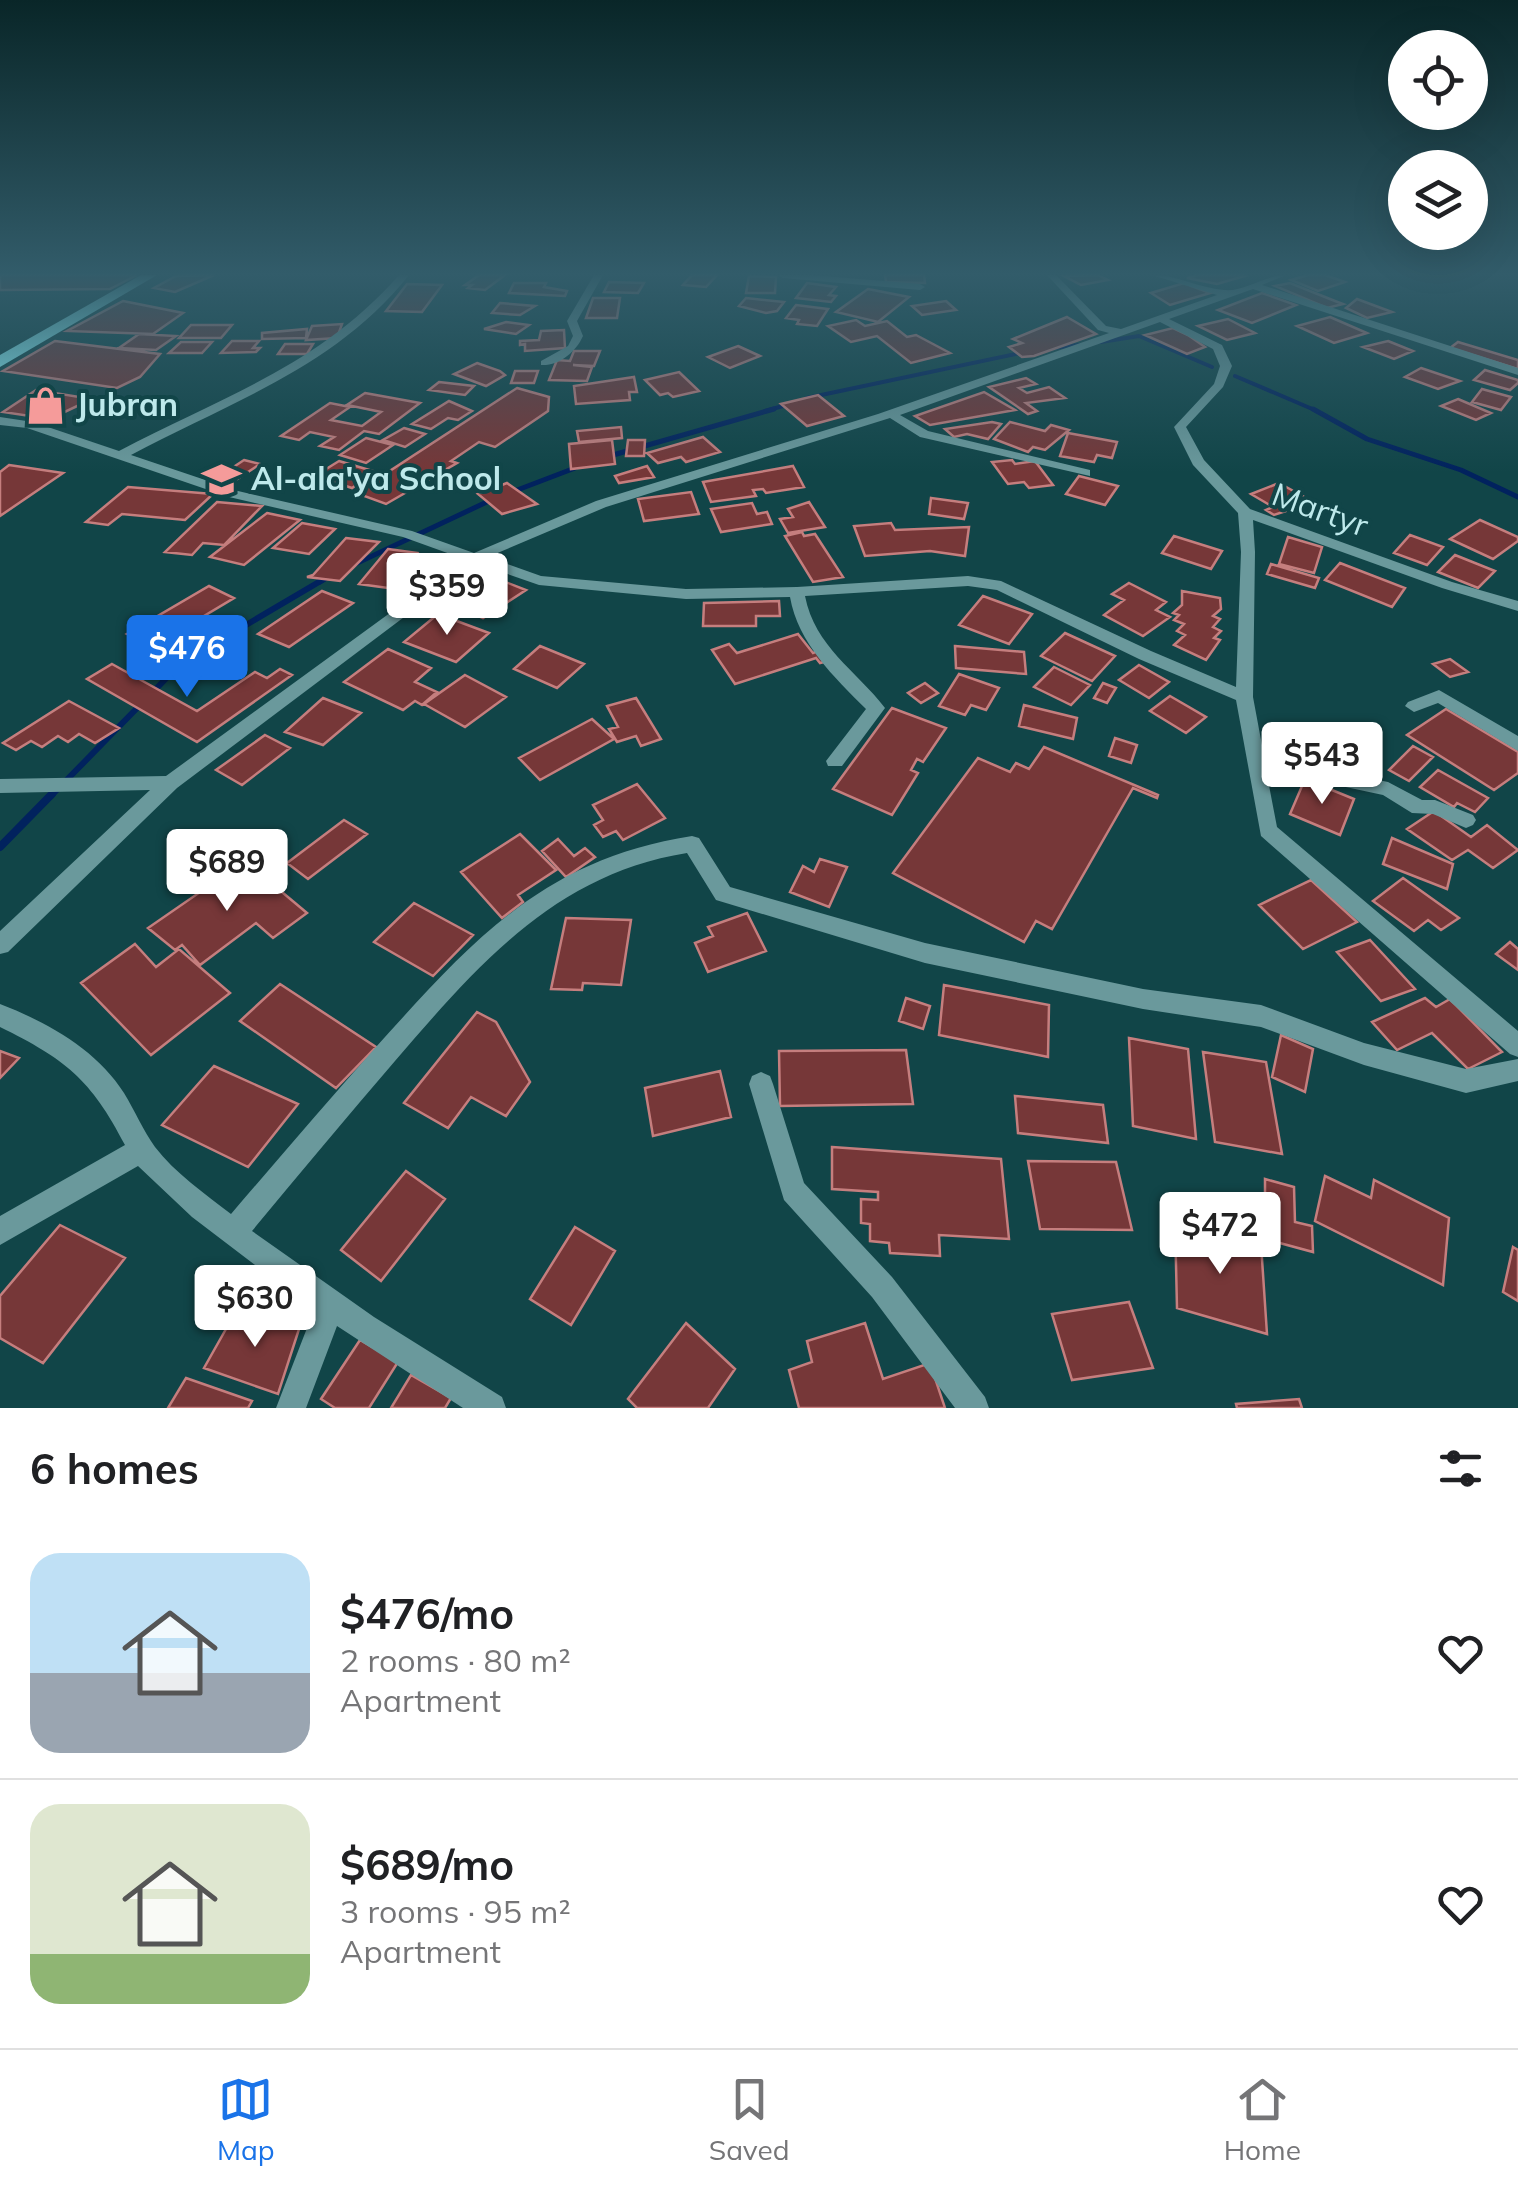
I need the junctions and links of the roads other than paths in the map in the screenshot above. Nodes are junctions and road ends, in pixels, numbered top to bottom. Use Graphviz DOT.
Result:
graph roads {
  1 [pos="36,341"];
  2 [pos="339,341"];
  3 [pos="576,341"];
  4 [pos="1083,341"];
  5 [pos="1203,341"];
  6 [pos="1422,341"];
  7 [pos="0,362"];
  8 [pos="546,364"];
  9 [pos="1518,372"];
  10 [pos="890,414"];
  11 [pos="0,421"];
  12 [pos="122,455"];
  13 [pos="1085,473"];
  14 [pos="1245,512"];
  15 [pos="474,558"];
  16 [pos="796,592"];
  17 [pos="1518,606"];
  18 [pos="1244,697"];
  19 [pos="1414,706"];
  20 [pos="1518,745"];
  21 [pos="835,761"];
  22 [pos="1255,761"];
  23 [pos="170,783"];
  24 [pos="0,786"];
  25 [pos="1466,820"];
  26 [pos="0,946"];
  27 [pos="0,1015"];
  28 [pos="1518,1046"];
  29 [pos="1518,1070"];
  30 [pos="762,1084"];
  31 [pos="139,1151"];
  32 [pos="0,1232"];
  33 [pos="234,1232"];
  34 [pos="330,1306"];
  35 [pos="291,1408"];
  36 [pos="491,1408"];
  37 [pos="974,1408"];
  1 -- 7 [label="main road"];
  2 -- 12 [label="street"];
  3 -- 8 [label="street"];
  4 -- 10 [label="street"];
  5 -- 14 [label="street, Martyr"];
  6 -- 9 [label="street"];
  10 -- 13 [label="street"];
  10 -- 15 [label="street"];
  11 -- 12 [label="street"];
  12 -- 15 [label="street"];
  14 -- 17 [label="street, Martyr"];
  14 -- 18 [label="street"];
  15 -- 16 [label="street"];
  15 -- 23 [label="street"];
  16 -- 18 [label="street"];
  16 -- 21 [label="street"];
  18 -- 22 [label="street"];
  19 -- 20 [label="street"];
  22 -- 25 [label="street"];
  22 -- 28 [label="street"];
  23 -- 24 [label="street"];
  23 -- 26 [label="street"];
  27 -- 31 [label="street"];
  29 -- 33 [label="street"];
  30 -- 37 [label="street"];
  31 -- 32 [label="street"];
  31 -- 33 [label="street"];
  33 -- 34 [label="street"];
  34 -- 35 [label="street"];
  34 -- 36 [label="street"];
}
